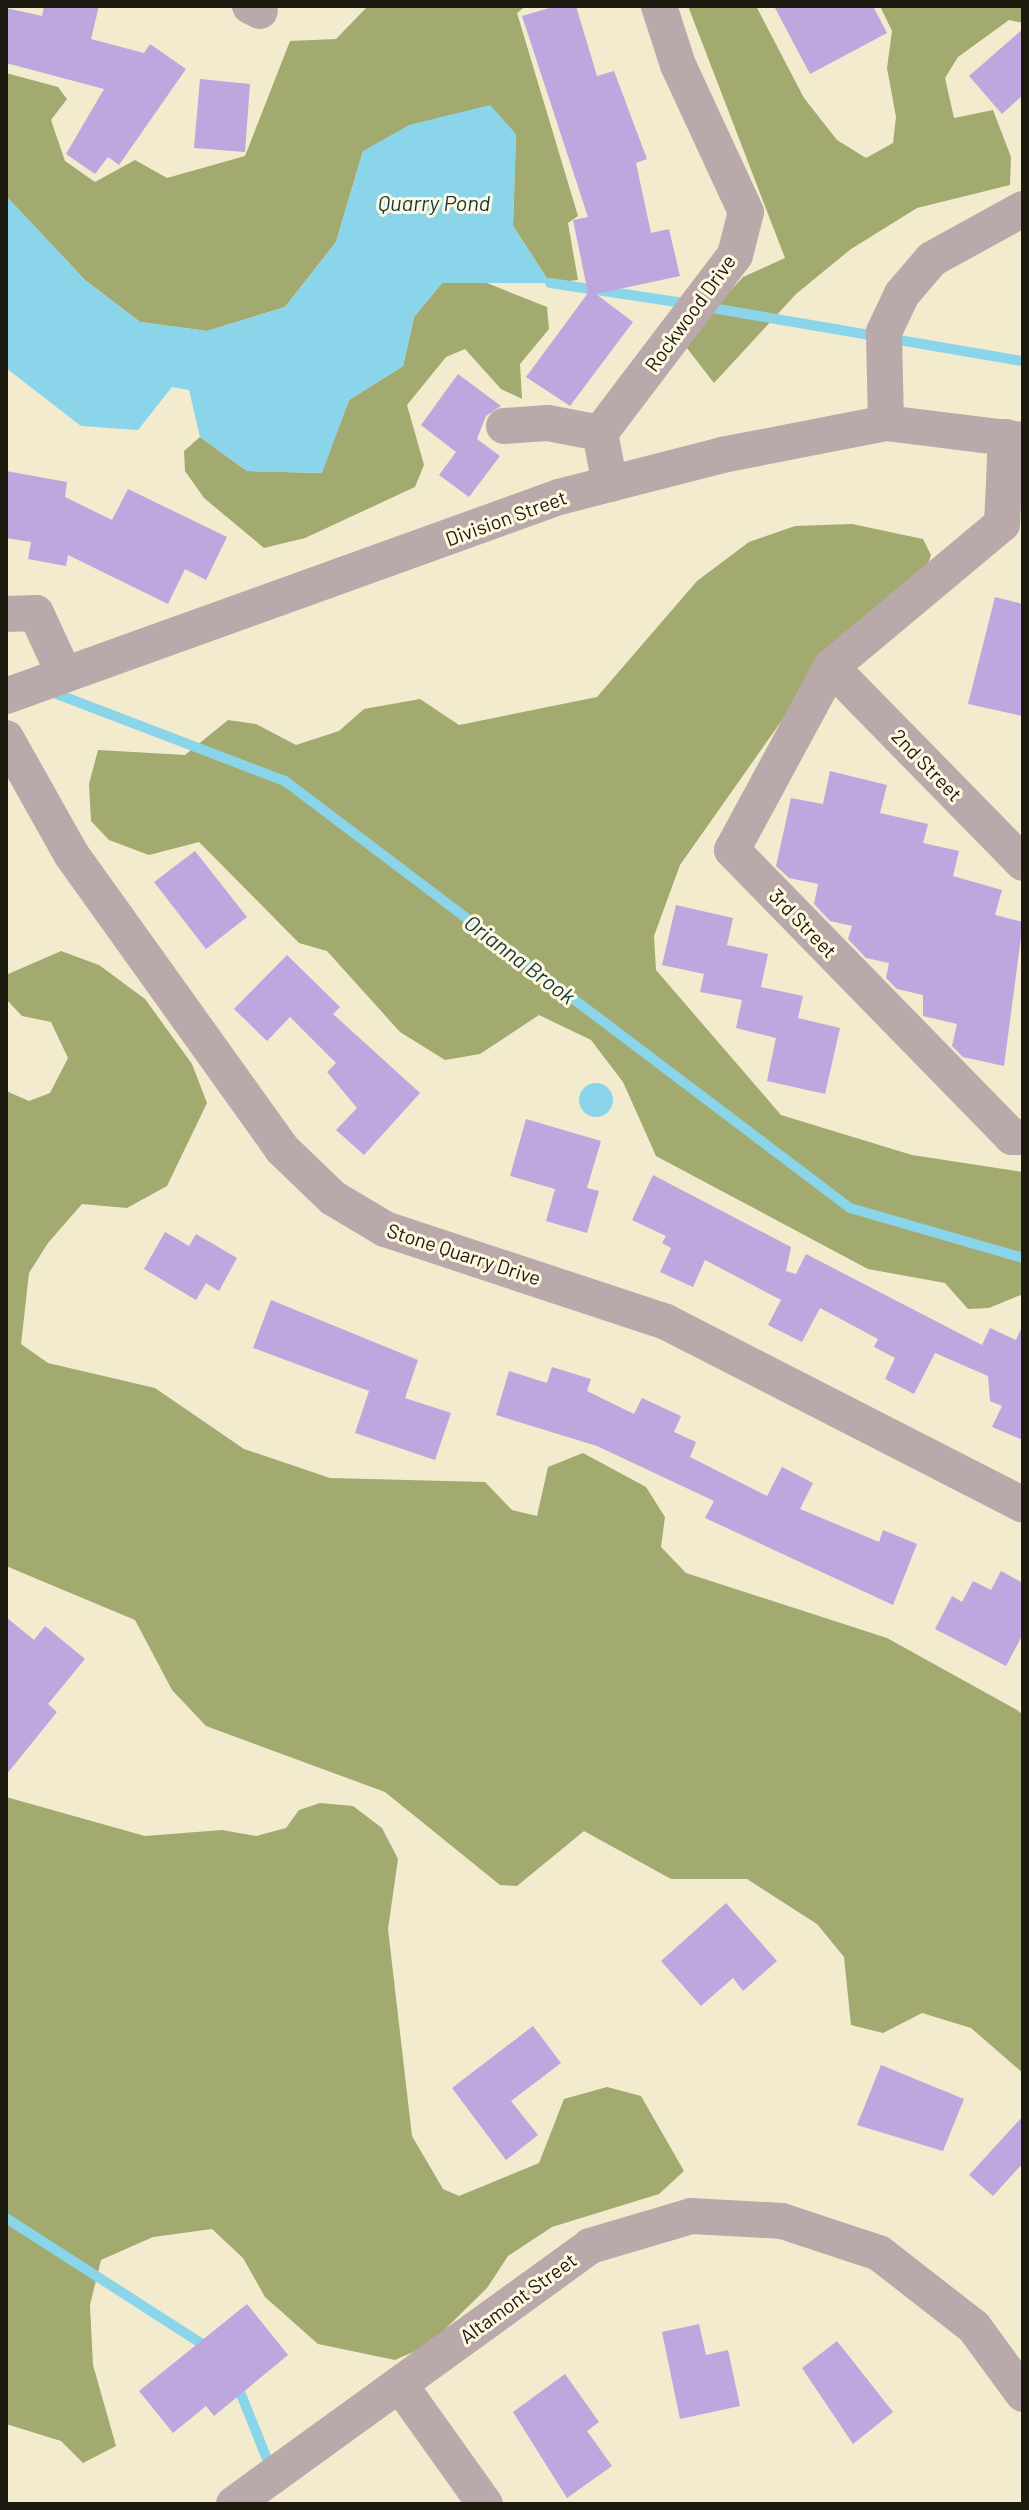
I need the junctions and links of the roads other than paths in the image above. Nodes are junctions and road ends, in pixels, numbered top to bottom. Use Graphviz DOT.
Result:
graph roads {
  1 [pos="659,6"];
  2 [pos="1023,209"];
  3 [pos="886,423"];
  4 [pos="504,426"];
  5 [pos="600,433"];
  6 [pos="1015,438"];
  7 [pos="610,484"];
  8 [pos="1013,535"];
  9 [pos="6,614"];
  10 [pos="831,667"];
  11 [pos="64,674"];
  12 [pos="6,696"];
  13 [pos="6,738"];
  14 [pos="1023,863"];
  15 [pos="1023,1137"];
  16 [pos="1023,1505"];
  17 [pos="400,2385"];
  18 [pos="1023,2394"];
  19 [pos="234,2504"];
  20 [pos="485,2504"];
  1 -- 5 [label="street, Rockwood Drive"];
  2 -- 3 [label="street"];
  3 -- 6 [label="street, Division Street"];
  3 -- 7 [label="street, Division Street"];
  4 -- 5 [label="street"];
  5 -- 7 [label="street"];
  6 -- 8 [label="street"];
  7 -- 11 [label="street, Division Street"];
  8 -- 10 [label="street"];
  9 -- 11 [label="street"];
  10 -- 14 [label="street, 2nd Street"];
  10 -- 15 [label="street, 3rd Street"];
  11 -- 12 [label="street, Division Street"];
  13 -- 16 [label="street, Stone Quarry Drive"];
  17 -- 18 [label="street, Altamont Street"];
  17 -- 19 [label="street, Altamont Street"];
  17 -- 20 [label="street"];
}
